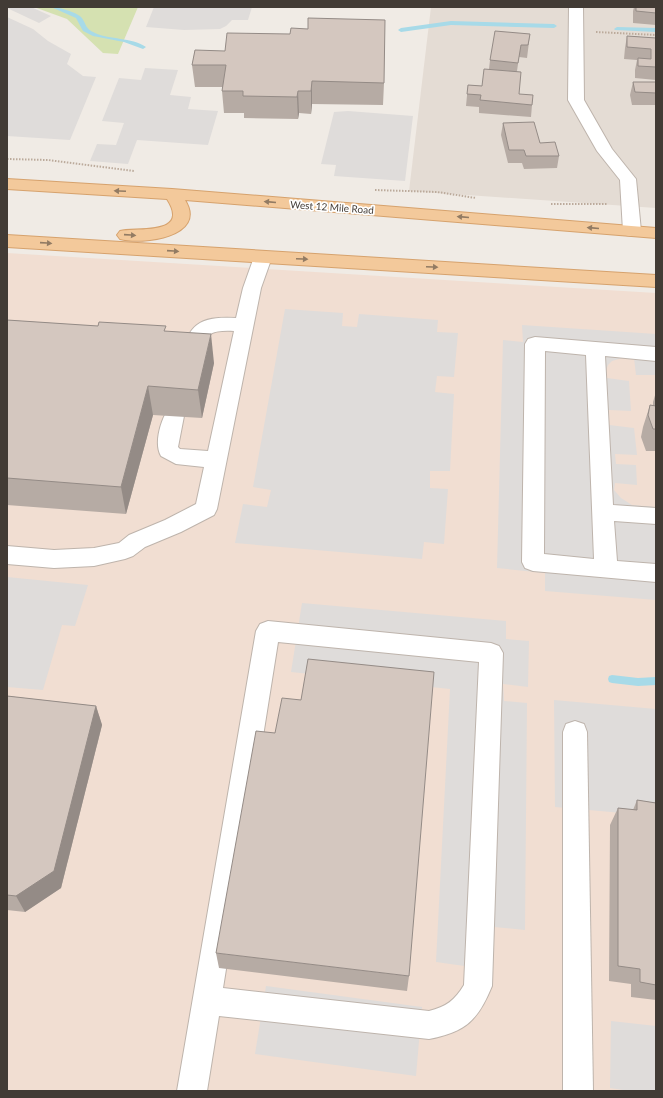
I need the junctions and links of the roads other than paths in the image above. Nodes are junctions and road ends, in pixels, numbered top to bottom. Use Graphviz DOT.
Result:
graph roads {
  1 [pos="576,7"];
  2 [pos="7,184"];
  3 [pos="25,185"];
  4 [pos="7,189"];
  5 [pos="172,194"];
  6 [pos="7,226"];
  7 [pos="632,231"];
  8 [pos="656,233"];
  9 [pos="7,241"];
  10 [pos="263,257"];
  11 [pos="465,269"];
  12 [pos="656,270"];
  13 [pos="656,281"];
  14 [pos="244,325"];
  15 [pos="595,349"];
  16 [pos="656,354"];
  17 [pos="189,361"];
  18 [pos="174,416"];
  19 [pos="216,460"];
  20 [pos="603,512"];
  21 [pos="656,516"];
  22 [pos="7,555"];
  23 [pos="606,568"];
  24 [pos="656,573"];
  25 [pos="575,732"];
  26 [pos="207,1000"];
  27 [pos="192,1091"];
  28 [pos="578,1091"];
  1 -- 7 [label="street"];
  2 -- 3 [label="main road, West 12 Mile Road"];
  3 -- 4 [label="main road"];
  5 -- 3 [label="main road, West 12 Mile Road, one-way"];
  6 -- 5 [label="main road, one-way"];
  7 -- 5 [label="main road, West 12 Mile Road, one-way"];
  7 -- 8 [label="main road, West 12 Mile Road"];
  9 -- 10 [label="main road, one-way"];
  10 -- 11 [label="main road, one-way"];
  10 -- 14 [label="street"];
  11 -- 12 [label="main road"];
  11 -- 13 [label="main road"];
  14 -- 17 [label="street"];
  14 -- 19 [label="street"];
  15 -- 16 [label="street"];
  15 -- 20 [label="street"];
  15 -- 23 [label="street"];
  18 -- 19 [label="street"];
  19 -- 22 [label="street"];
  20 -- 21 [label="street"];
  20 -- 23 [label="street"];
  23 -- 24 [label="street"];
  25 -- 28 [label="street"];
  26 -- 26 [label="street"];
  26 -- 27 [label="street"];
}
